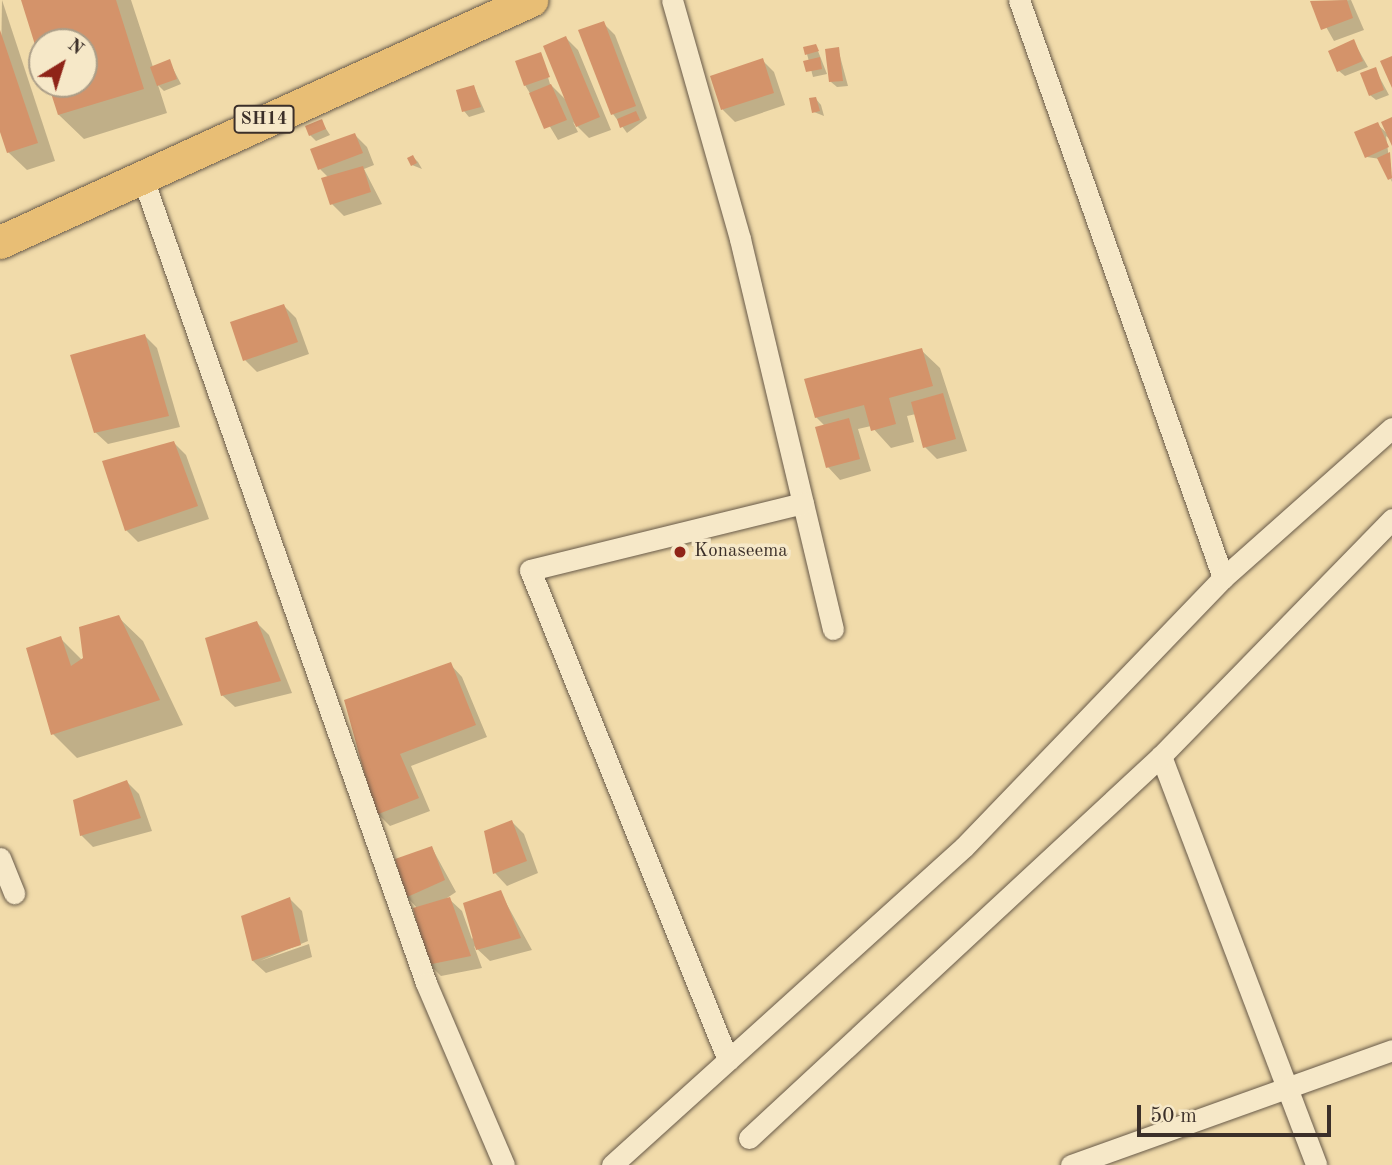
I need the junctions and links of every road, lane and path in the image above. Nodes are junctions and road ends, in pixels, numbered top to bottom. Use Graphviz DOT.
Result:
graph roads {
  1 [pos="531,0"];
  2 [pos="672,0"];
  3 [pos="1019,0"];
  4 [pos="142,176"];
  5 [pos="0,242"];
  6 [pos="1392,428"];
  7 [pos="803,503"];
  8 [pos="1392,519"];
  9 [pos="1223,578"];
  10 [pos="833,629"];
  11 [pos="1161,756"];
  12 [pos="0,858"];
  13 [pos="15,893"];
  14 [pos="1392,1051"];
  15 [pos="728,1060"];
  16 [pos="1286,1084"];
  17 [pos="749,1138"];
  18 [pos="504,1165"];
  19 [pos="612,1165"];
  20 [pos="1071,1165"];
  21 [pos="1315,1165"];
  1 -- 4 [label="main road, SH14"];
  2 -- 7 [label="street"];
  3 -- 9 [label="street"];
  4 -- 5 [label="main road, SH14"];
  4 -- 18 [label="street"];
  6 -- 9 [label="street"];
  7 -- 10 [label="street"];
  7 -- 15 [label="street"];
  8 -- 11 [label="street"];
  9 -- 15 [label="street"];
  11 -- 16 [label="street"];
  11 -- 17 [label="street"];
  12 -- 13 [label="street"];
  14 -- 16 [label="street"];
  15 -- 19 [label="street"];
  16 -- 20 [label="street"];
  16 -- 21 [label="street"];
}
